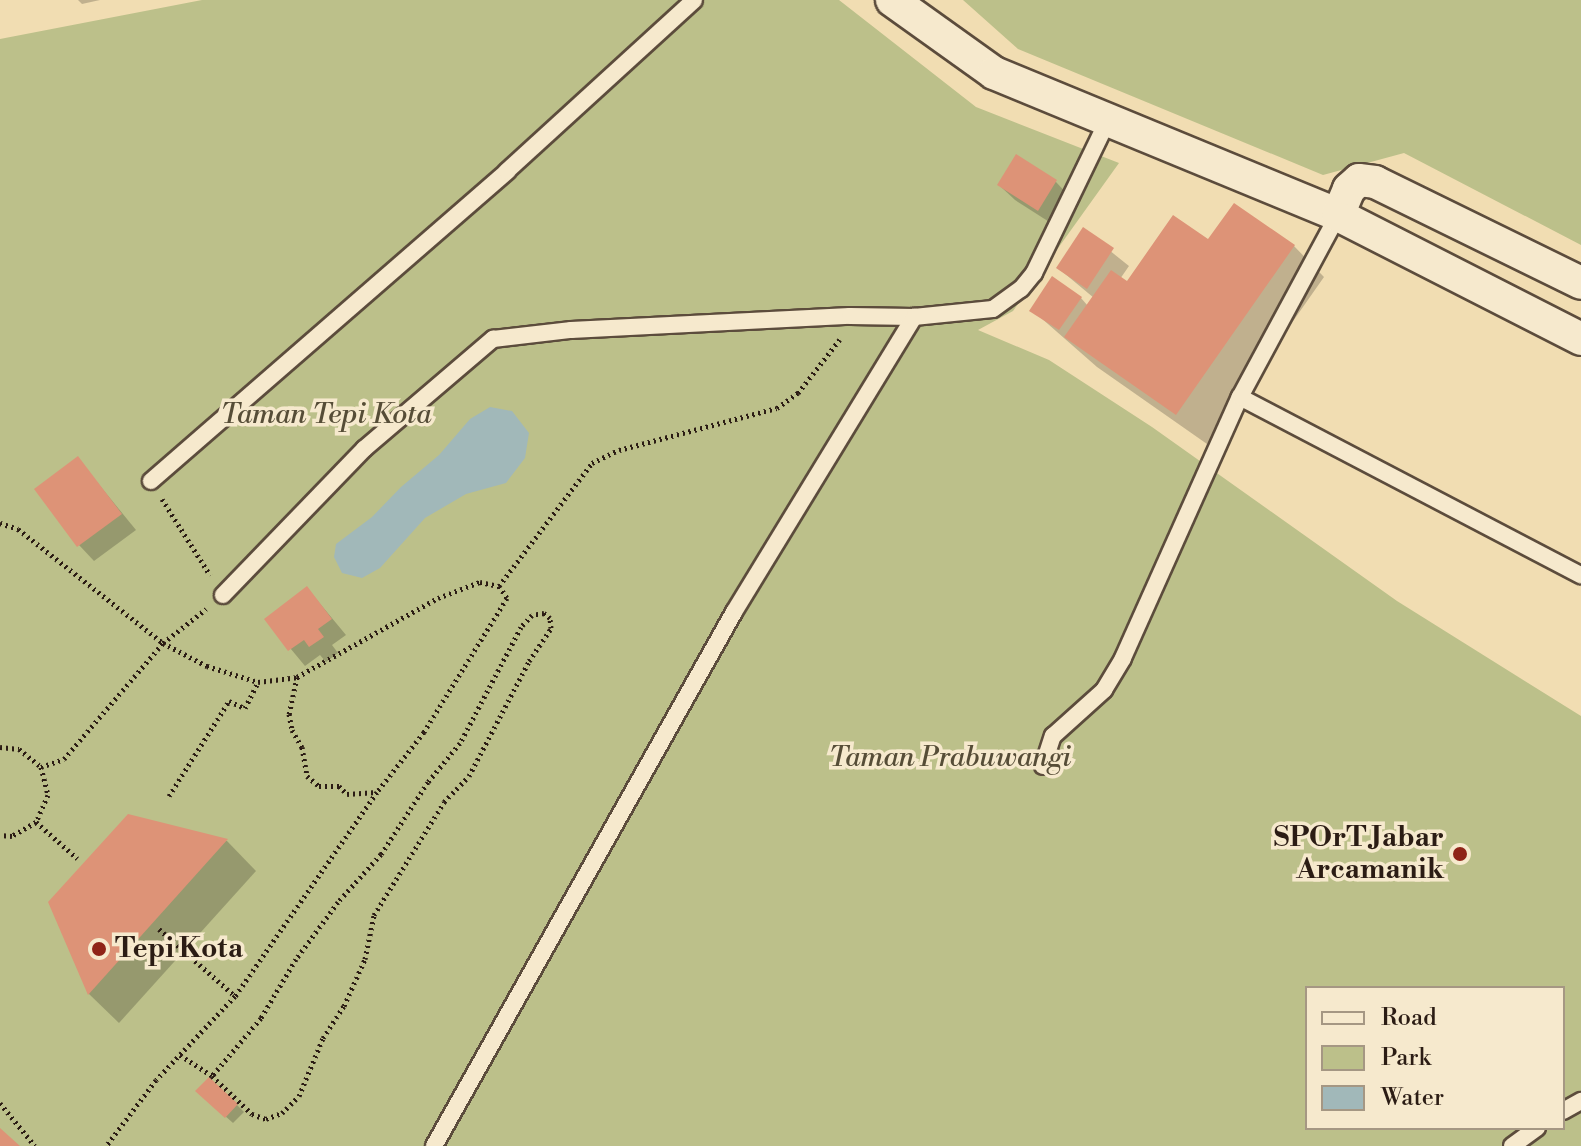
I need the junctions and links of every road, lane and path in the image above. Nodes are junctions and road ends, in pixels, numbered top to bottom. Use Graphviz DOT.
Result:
graph roads {
  1 [pos="694,0"];
  2 [pos="892,0"];
  3 [pos="1107,122"];
  4 [pos="1338,215"];
  5 [pos="1581,283"];
  6 [pos="850,316"];
  7 [pos="914,317"];
  8 [pos="1581,339"];
  9 [pos="1240,397"];
  10 [pos="151,481"];
  11 [pos="0,523"];
  12 [pos="1581,575"];
  13 [pos="499,586"];
  14 [pos="223,595"];
  15 [pos="163,643"];
  16 [pos="297,677"];
  17 [pos="258,682"];
  18 [pos="0,747"];
  19 [pos="1043,766"];
  20 [pos="41,767"];
  21 [pos="377,792"];
  22 [pos="169,796"];
  23 [pos="36,822"];
  24 [pos="0,835"];
  25 [pos="77,858"];
  26 [pos="159,929"];
  27 [pos="235,996"];
  28 [pos="180,1055"];
  29 [pos="212,1076"];
  30 [pos="0,1103"];
  31 [pos="1534,1130"];
  32 [pos="35,1146"];
  33 [pos="106,1146"];
  34 [pos="434,1146"];
  35 [pos="1512,1146"];
  1 -- 10 [label="lane"];
  2 -- 3 [label="street"];
  3 -- 4 [label="street"];
  3 -- 7 [label="lane"];
  4 -- 5 [label="street"];
  4 -- 8 [label="street"];
  4 -- 9 [label="lane"];
  6 -- 7 [label="lane"];
  6 -- 13 [label="path"];
  6 -- 14 [label="lane"];
  7 -- 34 [label="lane"];
  9 -- 12 [label="lane"];
  9 -- 19 [label="lane"];
  10 -- 14 [label="path"];
  11 -- 15 [label="path"];
  13 -- 16 [label="path"];
  13 -- 21 [label="path"];
  14 -- 15 [label="path"];
  15 -- 17 [label="path"];
  15 -- 20 [label="path"];
  16 -- 17 [label="path"];
  16 -- 21 [label="path"];
  17 -- 22 [label="path"];
  18 -- 20 [label="path"];
  20 -- 23 [label="path"];
  21 -- 27 [label="path"];
  23 -- 24 [label="path"];
  23 -- 25 [label="path"];
  26 -- 27 [label="path"];
  27 -- 28 [label="path"];
  28 -- 29 [label="path"];
  28 -- 33 [label="path"];
  29 -- 29 [label="path"];
  30 -- 32 [label="path"];
  31 -- 35 [label="lane"];
}
